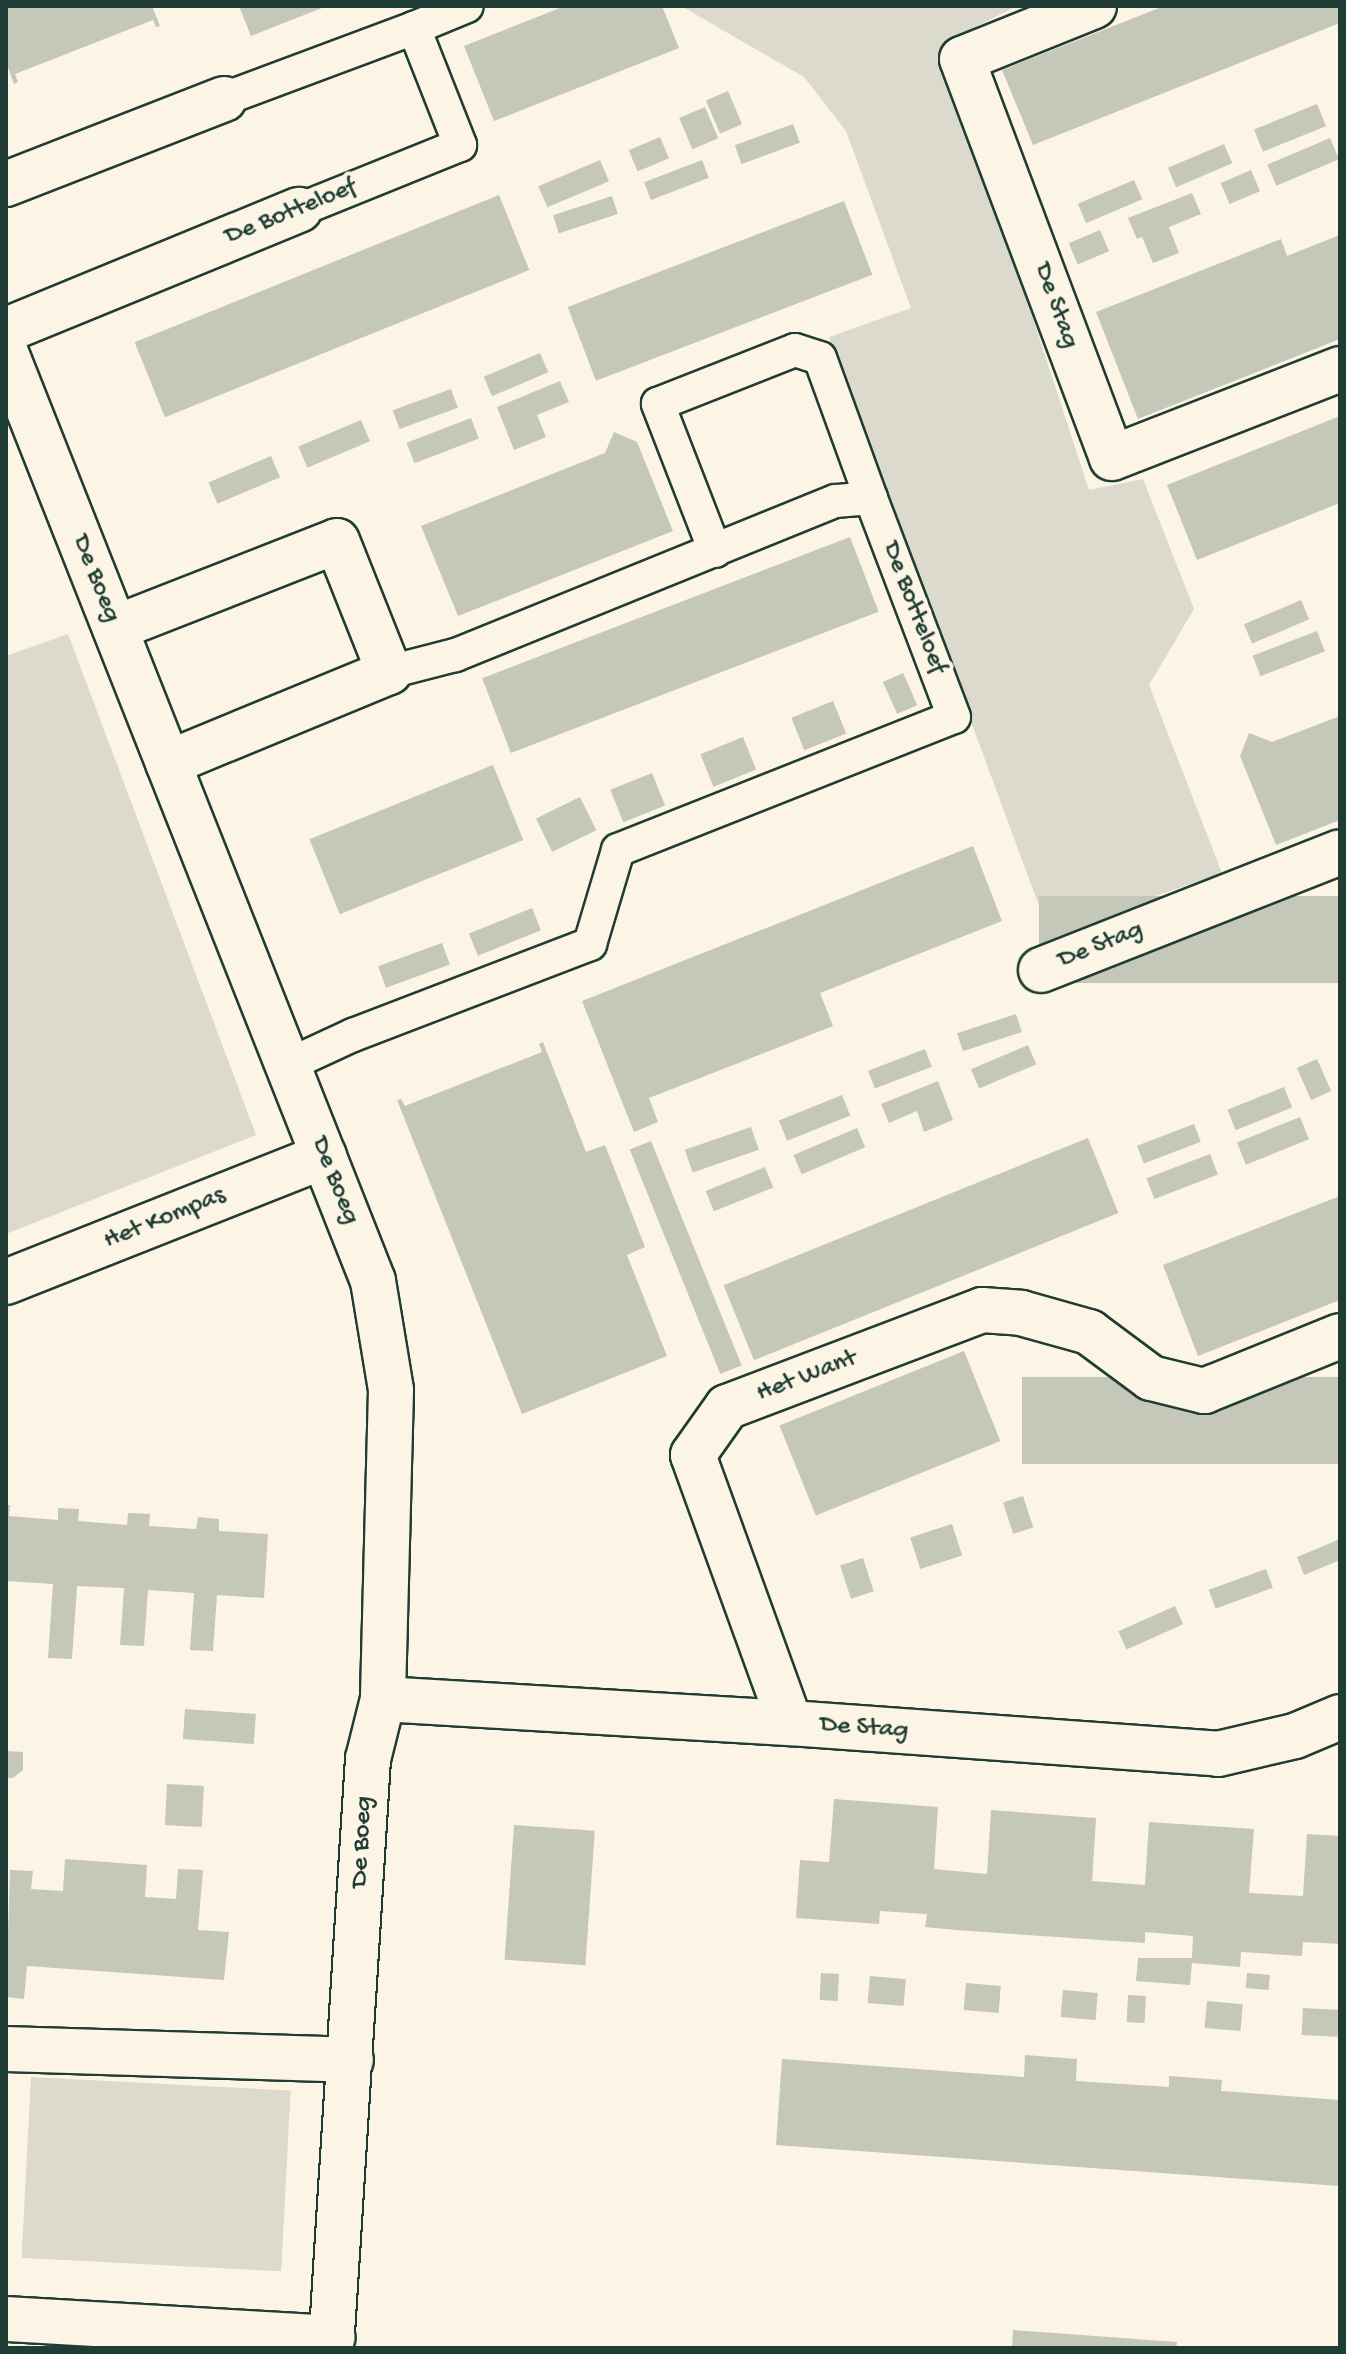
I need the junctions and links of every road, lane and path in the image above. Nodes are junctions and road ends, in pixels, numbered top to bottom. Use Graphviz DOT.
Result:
graph roads {
  1 [pos="467,6"];
  2 [pos="1094,6"];
  3 [pos="414,28"];
  4 [pos="224,99"];
  5 [pos="6,184"];
  6 [pos="299,210"];
  7 [pos="6,330"];
  8 [pos="6,353"];
  9 [pos="1340,369"];
  10 [pos="871,498"];
  11 [pos="715,551"];
  12 [pos="115,628"];
  13 [pos="389,672"];
  14 [pos="168,763"];
  15 [pos="1340,852"];
  16 [pos="1041,970"];
  17 [pos="288,1065"];
  18 [pos="324,1156"];
  19 [pos="6,1282"];
  20 [pos="1340,1336"];
  21 [pos="383,1699"];
  22 [pos="1340,1717"];
  23 [pos="790,1723"];
  24 [pos="6,2049"];
  25 [pos="351,2060"];
  26 [pos="6,2319"];
  27 [pos="332,2343"];
  1 -- 3 [label="lane"];
  2 -- 9 [label="street, De Stag"];
  3 -- 4 [label="lane"];
  3 -- 6 [label="lane, De Botteloef"];
  4 -- 5 [label="street"];
  6 -- 7 [label="street, De Botteloef"];
  8 -- 12 [label="street, De Boeg"];
  10 -- 11 [label="lane"];
  10 -- 11 [label="lane, De Botteloef"];
  10 -- 17 [label="lane, De Botteloef"];
  11 -- 13 [label="lane"];
  12 -- 13 [label="street"];
  12 -- 14 [label="street, De Boeg"];
  13 -- 14 [label="street"];
  14 -- 17 [label="street, De Boeg"];
  15 -- 16 [label="street, De Stag"];
  17 -- 18 [label="street, De Boeg"];
  18 -- 19 [label="street, Het Kompas"];
  18 -- 21 [label="street, De Boeg"];
  20 -- 23 [label="street, Het Want"];
  21 -- 23 [label="street, De Stag"];
  21 -- 25 [label="street, De Boeg"];
  22 -- 23 [label="street, De Stag"];
  24 -- 25 [label="street"];
  25 -- 27 [label="street, De Boeg"];
  26 -- 27 [label="street, De Boeg"];
}
